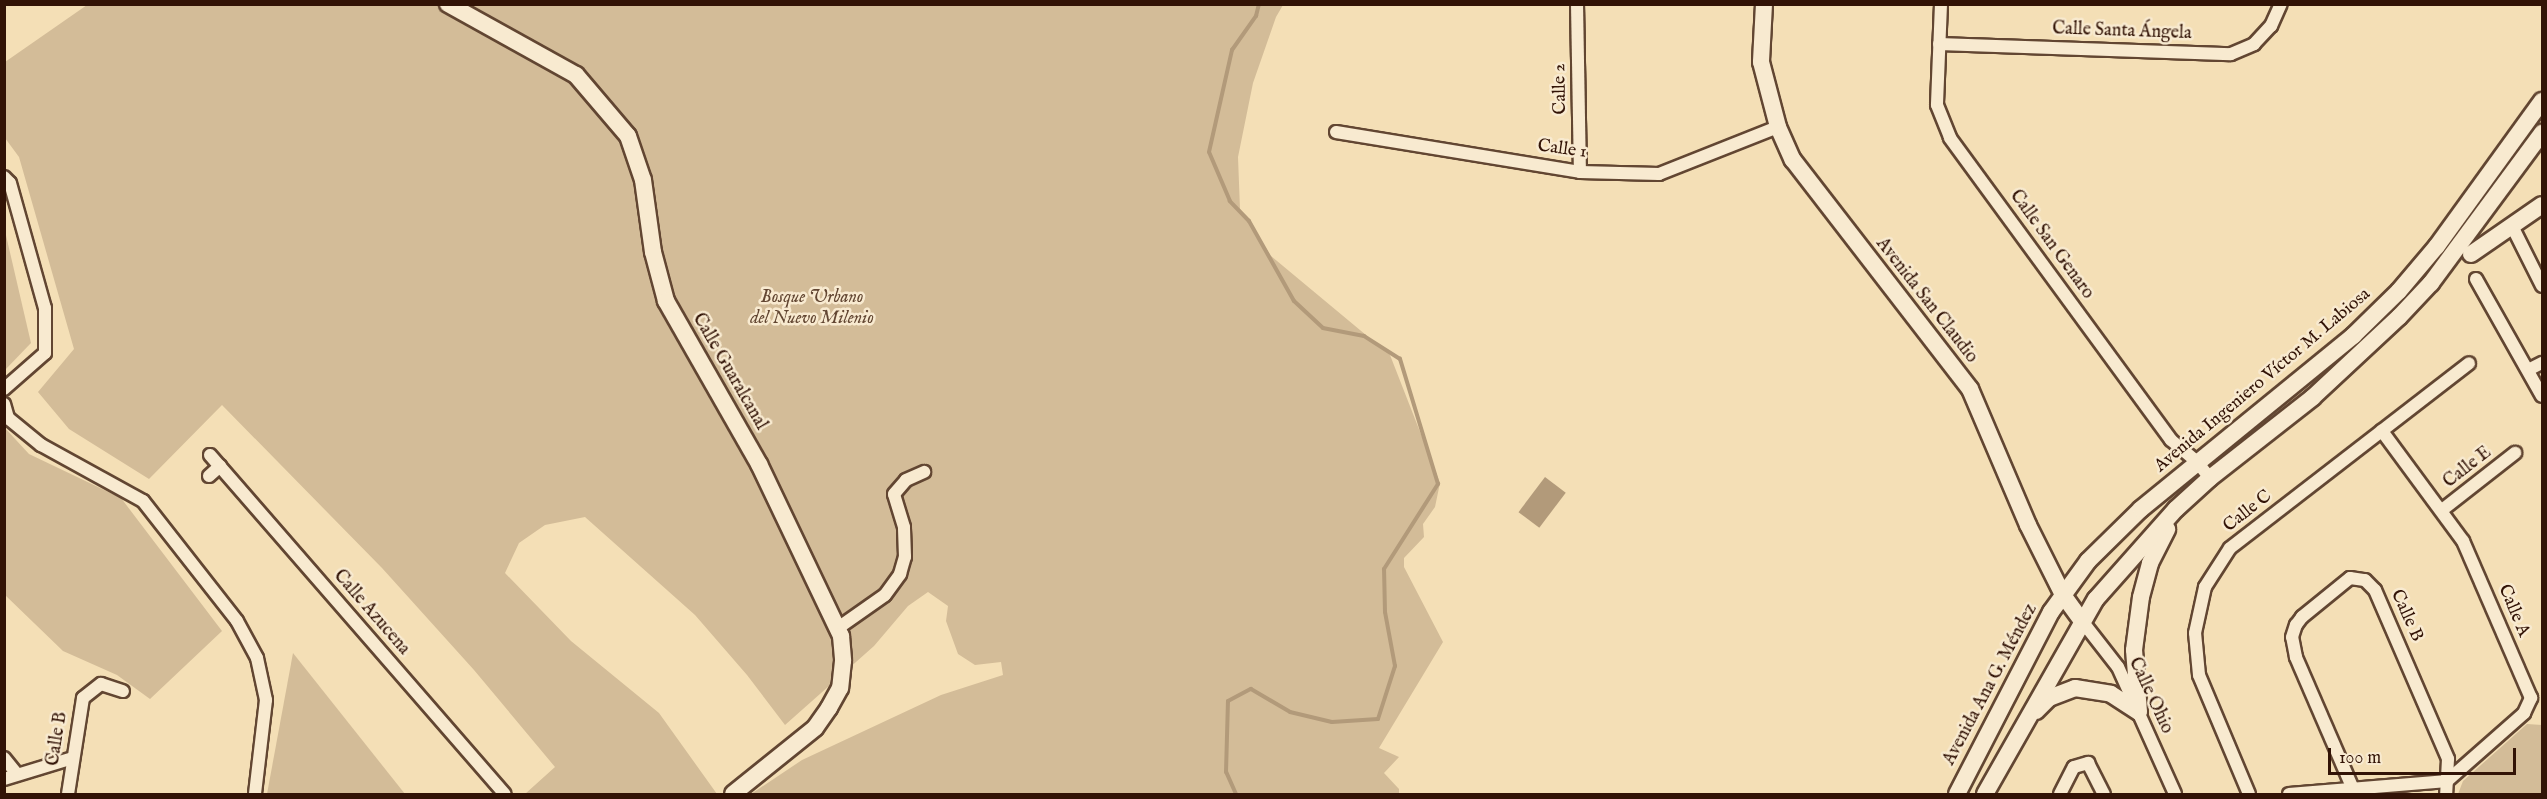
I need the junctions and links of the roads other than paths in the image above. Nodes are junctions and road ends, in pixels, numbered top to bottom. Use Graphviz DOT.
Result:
graph roads {
  1 [pos="448,4"];
  2 [pos="1577,4"];
  3 [pos="1764,4"];
  4 [pos="1941,4"];
  5 [pos="2281,4"];
  6 [pos="1939,44"];
  7 [pos="2542,101"];
  8 [pos="1778,127"];
  9 [pos="1336,132"];
  10 [pos="2542,133"];
  11 [pos="1580,172"];
  12 [pos="4,177"];
  13 [pos="2542,205"];
  14 [pos="2512,226"];
  15 [pos="2470,254"];
  16 [pos="2476,279"];
  17 [pos="2542,286"];
  18 [pos="2469,363"];
  19 [pos="2542,363"];
  20 [pos="2528,370"];
  21 [pos="4,388"];
  22 [pos="2542,396"];
  23 [pos="4,404"];
  24 [pos="2382,431"];
  25 [pos="2515,453"];
  26 [pos="210,455"];
  27 [pos="2197,462"];
  28 [pos="219,466"];
  29 [pos="924,472"];
  30 [pos="209,476"];
  31 [pos="2210,478"];
  32 [pos="2176,509"];
  33 [pos="2442,510"];
  34 [pos="2062,595"];
  35 [pos="2082,621"];
  36 [pos="838,628"];
  37 [pos="123,691"];
  38 [pos="2139,711"];
  39 [pos="2023,724"];
  40 [pos="4,758"];
  41 [pos="73,758"];
  42 [pos="10,776"];
  43 [pos="2447,781"];
  44 [pos="2353,789"];
  45 [pos="68,795"];
  46 [pos="255,795"];
  47 [pos="505,795"];
  48 [pos="733,795"];
  49 [pos="1957,795"];
  50 [pos="1985,795"];
  51 [pos="2060,795"];
  52 [pos="2104,795"];
  53 [pos="2175,795"];
  54 [pos="2249,795"];
  55 [pos="2289,795"];
  56 [pos="2446,795"];
  1 -- 36 [label="main road, Calle Guaralcanal"];
  2 -- 11 [label="street, Calle 2"];
  3 -- 8 [label="main road, Avenida San Claudio"];
  4 -- 6 [label="street, Calle San Genaro"];
  5 -- 6 [label="street, Calle Santa Ángela"];
  6 -- 27 [label="street, Calle San Genaro"];
  7 -- 27 [label="main road, Avenida Ingeniero Víctor M. Labiosa"];
  8 -- 11 [label="street, Calle 1"];
  8 -- 34 [label="main road, Avenida San Claudio"];
  9 -- 11 [label="street, Calle 1"];
  10 -- 31 [label="main road"];
  12 -- 21 [label="street"];
  13 -- 14 [label="main road"];
  14 -- 15 [label="main road"];
  14 -- 17 [label="street"];
  16 -- 20 [label="street"];
  18 -- 24 [label="street, Calle C"];
  19 -- 20 [label="street"];
  20 -- 22 [label="street"];
  23 -- 46 [label="street"];
  24 -- 33 [label="street, Calle A"];
  24 -- 54 [label="street, Calle C"];
  25 -- 33 [label="street, Calle E"];
  26 -- 28 [label="street, Calle Azucena"];
  27 -- 31 [label="street, Calle San Genaro"];
  27 -- 34 [label="main road, Avenida Ingeniero Víctor M. Labiosa"];
  28 -- 30 [label="street"];
  28 -- 47 [label="street, Calle Azucena"];
  29 -- 36 [label="street"];
  31 -- 32 [label="main road"];
  32 -- 35 [label="main road"];
  32 -- 38 [label="main road"];
  33 -- 43 [label="street, Calle A"];
  34 -- 35 [label="main road, Avenida San Claudio"];
  34 -- 49 [label="main road, Avenida Ana G. Méndez"];
  35 -- 38 [label="street, Calle Ohio"];
  35 -- 39 [label="main road"];
  36 -- 48 [label="main road, Calle Guaralcanal"];
  37 -- 41 [label="street, Calle B"];
  38 -- 39 [label="main road"];
  38 -- 53 [label="street, Calle Ohio"];
  39 -- 50 [label="main road"];
  40 -- 42 [label="street"];
  41 -- 42 [label="street"];
  41 -- 45 [label="street, Calle B"];
  43 -- 44 [label="street"];
  43 -- 44 [label="street, Calle B"];
  43 -- 56 [label="street, Calle B"];
  44 -- 55 [label="street"];
  51 -- 52 [label="street"];
}
